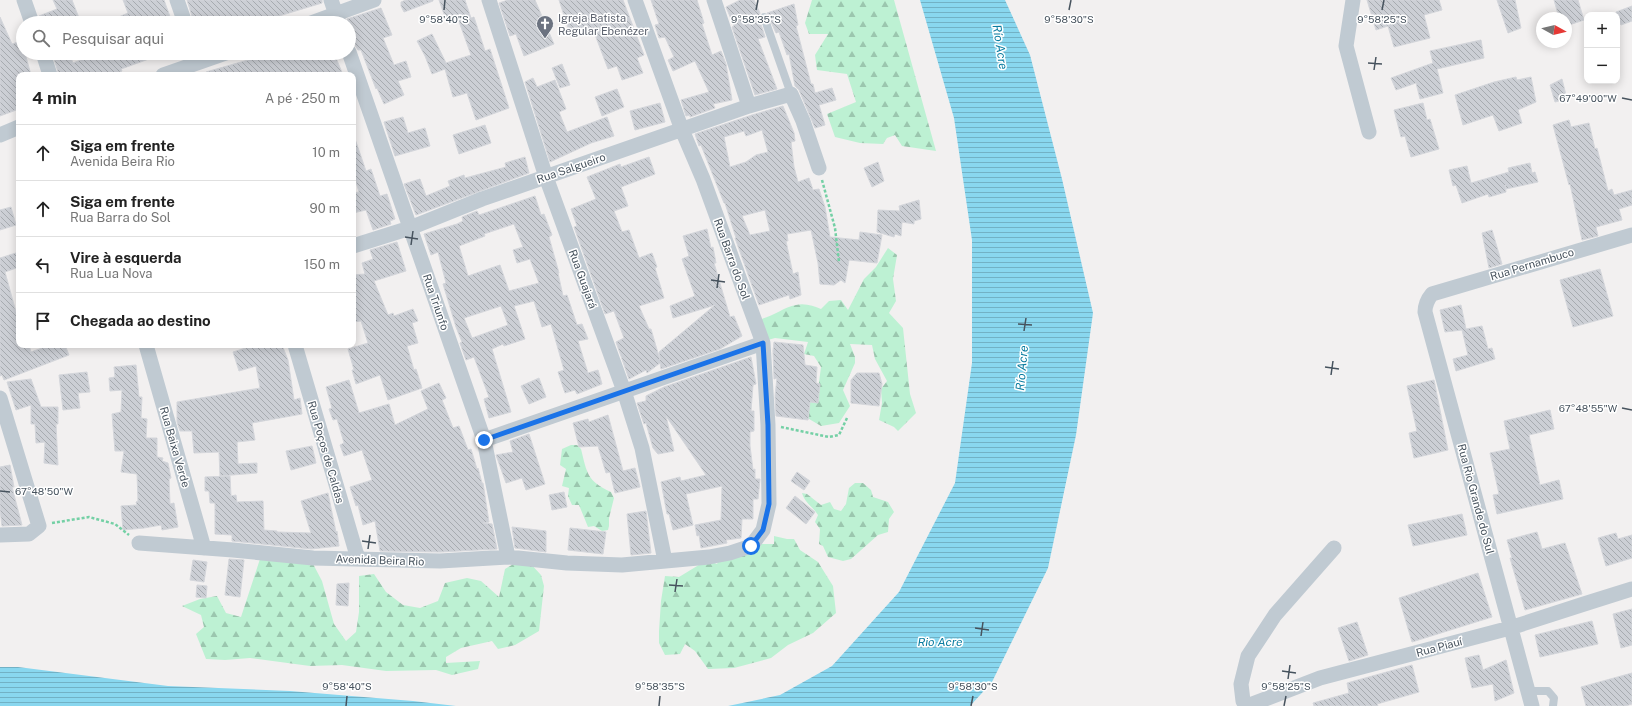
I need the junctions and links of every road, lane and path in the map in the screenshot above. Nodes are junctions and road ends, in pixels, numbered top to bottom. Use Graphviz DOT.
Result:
graph roads {
  1 [pos="24,0"];
  2 [pos="177,0"];
  3 [pos="374,0"];
  4 [pos="489,0"];
  5 [pos="635,0"];
  6 [pos="714,0"];
  7 [pos="1353,0"];
  8 [pos="335,12"];
  9 [pos="30,16"];
  10 [pos="183,16"];
  11 [pos="764,17"];
  12 [pos="45,60"];
  13 [pos="209,60"];
  14 [pos="352,60"];
  15 [pos="199,64"];
  16 [pos="49,72"];
  17 [pos="174,72"];
  18 [pos="356,72"];
  19 [pos="356,72"];
  20 [pos="791,94"];
  21 [pos="749,106"];
  22 [pos="16,128"];
  23 [pos="682,130"];
  24 [pos="1369,132"];
  25 [pos="0,135"];
  26 [pos="819,168"];
  27 [pos="546,177"];
  28 [pos="410,228"];
  29 [pos="1632,235"];
  30 [pos="356,245"];
  31 [pos="839,262"];
  32 [pos="1432,294"];
  33 [pos="763,343"];
  34 [pos="147,348"];
  35 [pos="296,348"];
  36 [pos="624,391"];
  37 [pos="0,398"];
  38 [pos="847,418"];
  39 [pos="768,425"];
  40 [pos="484,440"];
  41 [pos="39,526"];
  42 [pos="763,530"];
  43 [pos="0,535"];
  44 [pos="139,543"];
  45 [pos="204,548"];
  46 [pos="1334,548"];
  47 [pos="508,557"];
  48 [pos="358,559"];
  49 [pos="665,561"];
  50 [pos="1632,589"];
  51 [pos="1510,628"];
  52 [pos="1528,691"];
  53 [pos="1247,706"];
  54 [pos="1532,706"];
  55 [pos="1553,706"];
  1 -- 9 [label="street"];
  2 -- 10 [label="street"];
  3 -- 8 [label="street"];
  4 -- 27 [label="street, Rua Guajará"];
  5 -- 23 [label="street, Rua Barra do Sol"];
  6 -- 21 [label="street"];
  7 -- 24 [label="street"];
  11 -- 20 [label="lane"];
  12 -- 16 [label="street"];
  13 -- 15 [label="street"];
  14 -- 18 [label="street, Rua Triunfo"];
  15 -- 17 [label="street"];
  19 -- 28 [label="street, Rua Triunfo"];
  20 -- 21 [label="street, Rua Salgueiro"];
  20 -- 26 [label="street"];
  21 -- 23 [label="street, Rua Salgueiro"];
  22 -- 25 [label="street"];
  23 -- 27 [label="street, Rua Salgueiro"];
  23 -- 33 [label="street, Rua Barra do Sol"];
  26 -- 31 [label="path"];
  27 -- 28 [label="street, Rua Salgueiro"];
  27 -- 36 [label="street, Rua Guajará"];
  28 -- 30 [label="street, Rua Salgueiro"];
  28 -- 40 [label="street, Rua Triunfo"];
  29 -- 32 [label="street, Rua Pernambuco"];
  32 -- 51 [label="street, Rua Rio Grande do Sul"];
  33 -- 36 [label="street"];
  33 -- 39 [label="street, Rua Barra do Sol"];
  34 -- 45 [label="street, Rua Baixa Verde"];
  35 -- 48 [label="street, Rua Poços de Caldas"];
  36 -- 40 [label="street"];
  36 -- 49 [label="street, Rua Guajará"];
  37 -- 41 [label="street"];
  38 -- 39 [label="path"];
  39 -- 42 [label="street, Rua Barra do Sol"];
  40 -- 47 [label="street, Rua Triunfo"];
  41 -- 43 [label="street"];
  41 -- 44 [label="path"];
  42 -- 49 [label="street, Avenida Beira Rio"];
  44 -- 45 [label="street, Avenida Beira Rio"];
  45 -- 48 [label="street, Avenida Beira Rio"];
  46 -- 53 [label="street"];
  47 -- 48 [label="street, Avenida Beira Rio"];
  47 -- 49 [label="street, Avenida Beira Rio"];
  50 -- 51 [label="street, Rua Piauí"];
  51 -- 52 [label="street, Rua Rio Grande do Sul"];
  51 -- 53 [label="street, Rua Piauí"];
  52 -- 54 [label="street, Rua Rio Grande do Sul"];
  52 -- 55 [label="lane"];
}
